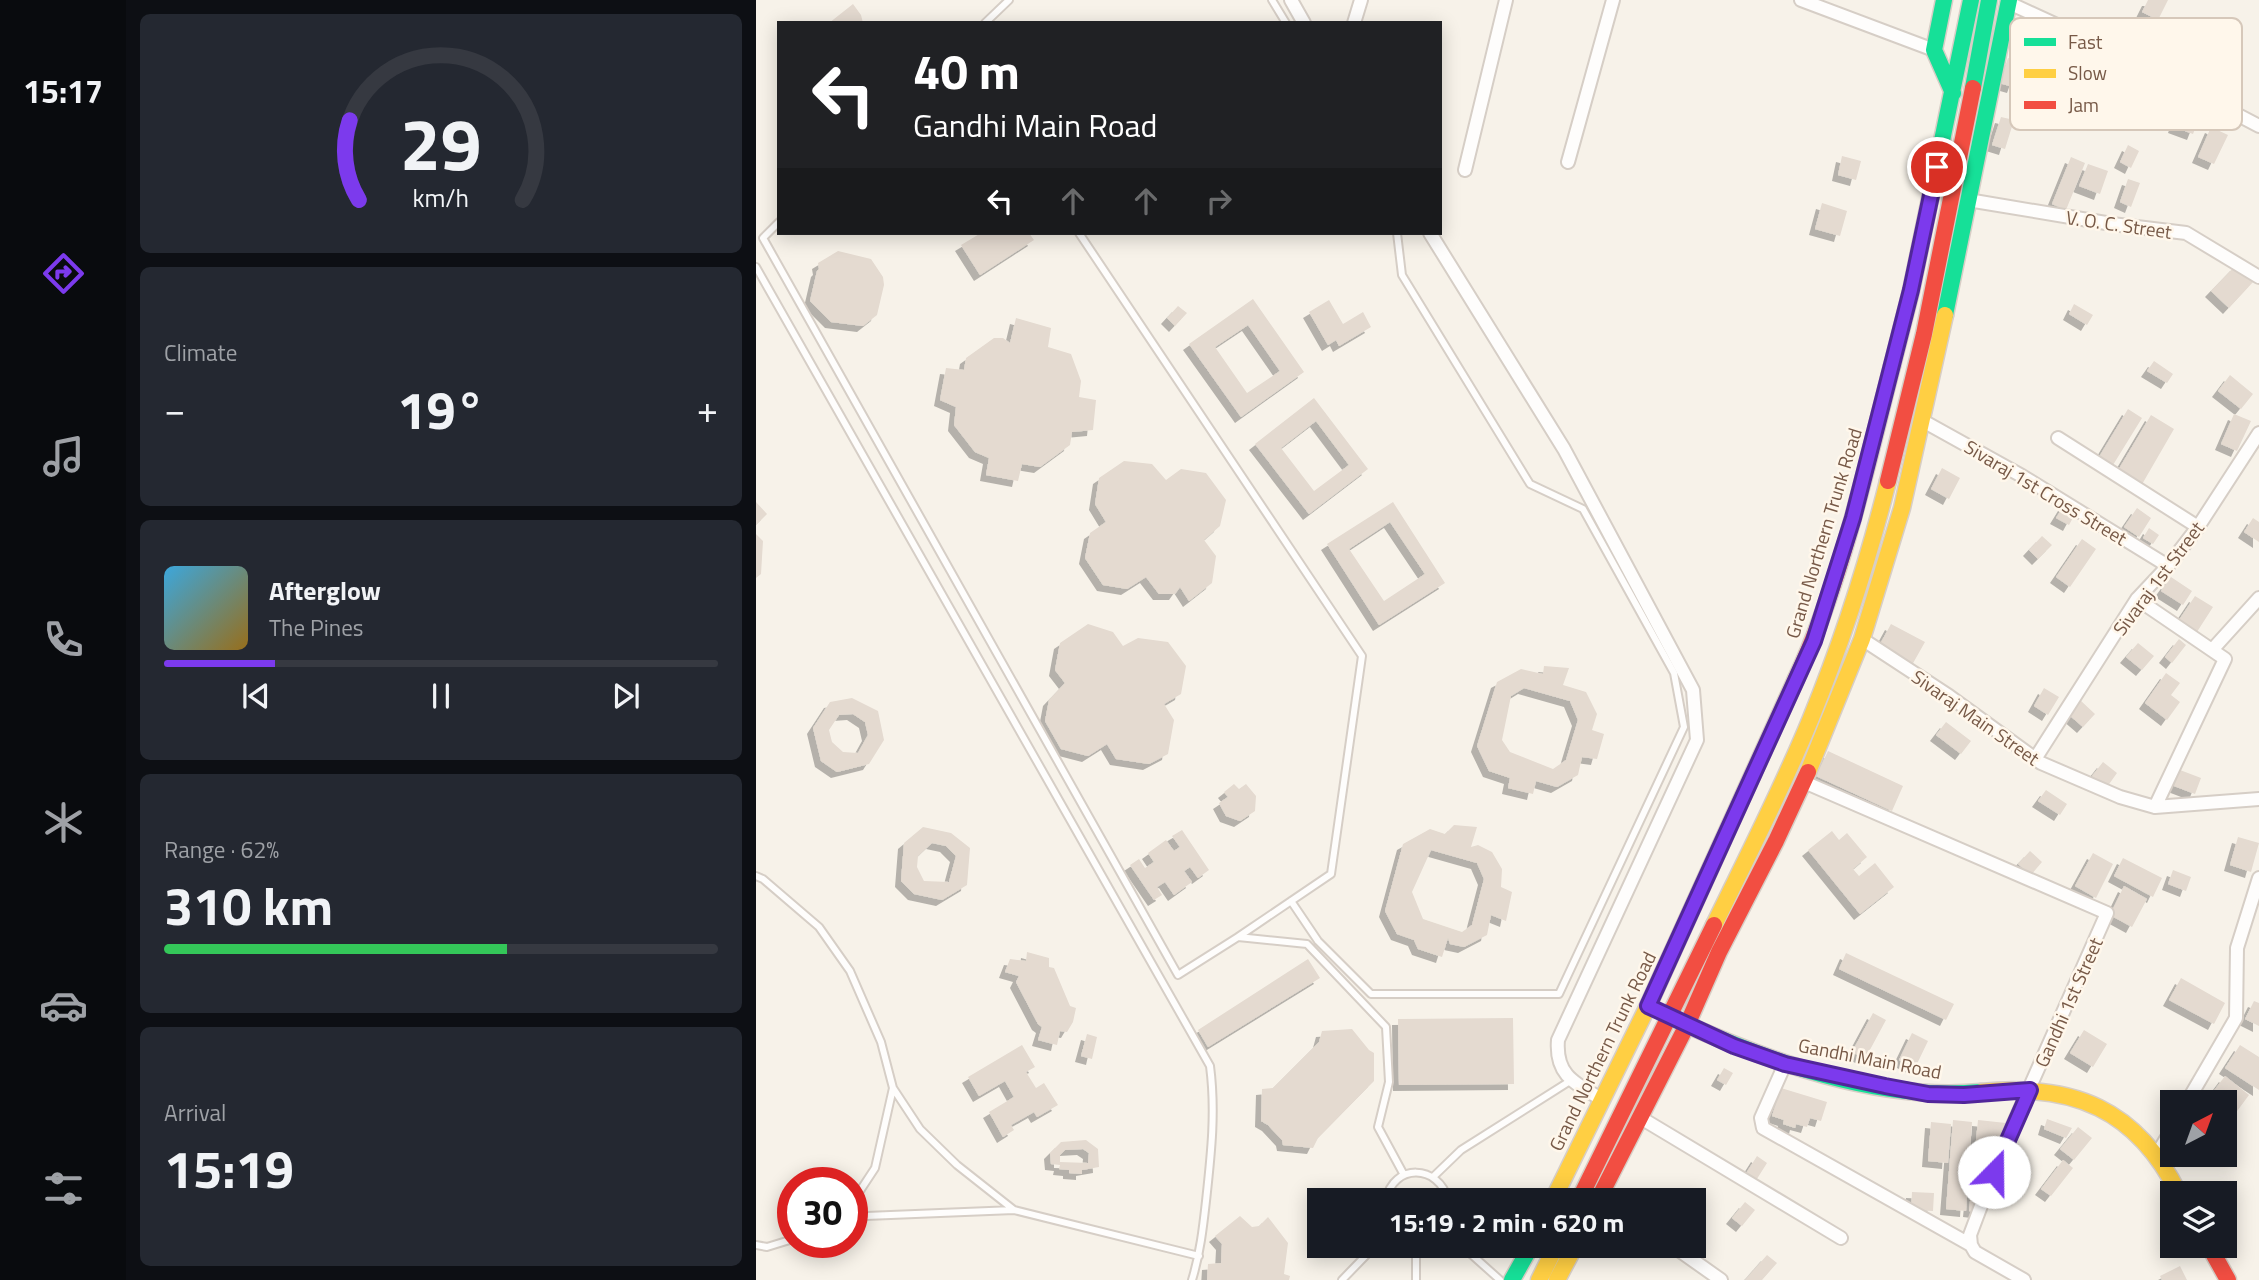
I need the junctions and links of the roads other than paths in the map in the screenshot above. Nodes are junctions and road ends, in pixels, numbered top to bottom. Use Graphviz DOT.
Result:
graph roads {
  1 [pos="1009,0"];
  2 [pos="1272,0"];
  3 [pos="1291,0"];
  4 [pos="1361,0"];
  5 [pos="1506,0"];
  6 [pos="1613,0"];
  7 [pos="1801,0"];
  8 [pos="1944,0"];
  9 [pos="1971,0"];
  10 [pos="1989,0"];
  11 [pos="2009,1"];
  12 [pos="2045,18"];
  13 [pos="987,21"];
  14 [pos="1285,21"];
  15 [pos="1303,21"];
  16 [pos="1355,21"];
  17 [pos="1934,50"];
  18 [pos="1953,93"];
  19 [pos="2242,117"];
  20 [pos="2259,126"];
  21 [pos="1568,162"];
  22 [pos="1465,170"];
  23 [pos="1968,200"];
  24 [pos="777,224"];
  25 [pos="1080,235"];
  26 [pos="1397,235"];
  27 [pos="1431,235"];
  28 [pos="756,267"];
  29 [pos="2259,277"];
  30 [pos="1923,421"];
  31 [pos="2259,433"];
  32 [pos="2058,438"];
  33 [pos="2198,527"];
  34 [pos="2168,566"];
  35 [pos="2259,598"];
  36 [pos="2137,599"];
  37 [pos="1862,639"];
  38 [pos="2211,650"];
  39 [pos="2035,759"];
  40 [pos="1804,782"];
  41 [pos="2259,799"];
  42 [pos="2155,807"];
  43 [pos="756,876"];
  44 [pos="2259,878"];
  45 [pos="1291,901"];
  46 [pos="1238,937"];
  47 [pos="1648,1006"];
  48 [pos="1670,1017"];
  49 [pos="1687,1025"];
  50 [pos="1785,1064"];
  51 [pos="1570,1081"];
  52 [pos="893,1088"];
  53 [pos="2030,1090"];
  54 [pos="2194,1090"];
  55 [pos="1603,1100"];
  56 [pos="1641,1118"];
  57 [pos="2160,1149"];
  58 [pos="2157,1154"];
  59 [pos="1405,1175"];
  60 [pos="1433,1177"];
  61 [pos="868,1179"];
  62 [pos="2172,1181"];
  63 [pos="1390,1188"];
  64 [pos="1443,1188"];
  65 [pos="1559,1188"];
  66 [pos="1584,1188"];
  67 [pos="1608,1188"];
  68 [pos="1014,1210"];
  69 [pos="868,1216"];
  70 [pos="1841,1238"];
  71 [pos="777,1244"];
  72 [pos="756,1245"];
  73 [pos="1971,1245"];
  74 [pos="1199,1256"];
  75 [pos="1363,1258"];
  76 [pos="1416,1258"];
  77 [pos="1475,1258"];
  78 [pos="1524,1258"];
  79 [pos="1550,1258"];
  80 [pos="1569,1258"];
  81 [pos="1690,1258"];
  82 [pos="2216,1258"];
  83 [pos="1192,1280"];
  84 [pos="1342,1280"];
  85 [pos="1416,1280"];
  86 [pos="1500,1280"];
  87 [pos="1512,1280"];
  88 [pos="1539,1280"];
  89 [pos="1558,1280"];
  90 [pos="1721,1280"];
  91 [pos="2024,1280"];
  92 [pos="2228,1280"];
  1 -- 13 [label="lane"];
  2 -- 14 [label="lane"];
  3 -- 15 [label="street"];
  4 -- 16 [label="street"];
  5 -- 22 [label="street"];
  6 -- 21 [label="street"];
  7 -- 17 [label="street"];
  8 -- 17 [label="main road"];
  9 -- 18 [label="main road, Grand Northern Trunk Road"];
  10 -- 48 [label="main road"];
  11 -- 12 [label="street"];
  11 -- 23 [label="main road"];
  17 -- 18 [label="main road"];
  18 -- 47 [label="main road, Grand Northern Trunk Road"];
  19 -- 20 [label="street"];
  23 -- 29 [label="street, V. O. C. Street"];
  23 -- 30 [label="main road"];
  24 -- 46 [label="lane"];
  25 -- 45 [label="lane"];
  26 -- 45 [label="lane"];
  27 -- 51 [label="street"];
  28 -- 74 [label="lane"];
  30 -- 34 [label="street, Sivaraj 1st Cross Street"];
  30 -- 37 [label="main road"];
  31 -- 33 [label="street, Sivaraj 1st Street"];
  32 -- 33 [label="street"];
  33 -- 34 [label="street, Sivaraj 1st Street"];
  34 -- 36 [label="street, Sivaraj 1st Street"];
  35 -- 38 [label="street"];
  36 -- 38 [label="street"];
  36 -- 39 [label="street, Sivaraj 1st Street"];
  37 -- 39 [label="street, Sivaraj Main Street"];
  37 -- 40 [label="main road"];
  38 -- 42 [label="street"];
  39 -- 42 [label="street, Sivaraj Main Street"];
  40 -- 49 [label="main road"];
  40 -- 53 [label="street, Gandhi 1st Street"];
  41 -- 42 [label="street, Sivaraj Main Street"];
  43 -- 52 [label="lane"];
  44 -- 54 [label="street"];
  45 -- 46 [label="lane"];
  46 -- 59 [label="lane"];
  47 -- 48 [label="main road, Gandhi Main Road"];
  47 -- 55 [label="main road, Grand Northern Trunk Road"];
  48 -- 49 [label="main road, Gandhi Main Road"];
  48 -- 66 [label="main road"];
  49 -- 50 [label="main road, Gandhi Main Road"];
  49 -- 56 [label="main road"];
  50 -- 53 [label="main road, Gandhi Main Road"];
  50 -- 73 [label="street"];
  51 -- 55 [label="street"];
  51 -- 60 [label="lane"];
  52 -- 61 [label="lane"];
  52 -- 68 [label="lane"];
  53 -- 58 [label="main road, Gandhi Main Road"];
  53 -- 73 [label="street, Gandhi 1st Street"];
  55 -- 65 [label="main road, Grand Northern Trunk Road"];
  56 -- 67 [label="main road"];
  56 -- 70 [label="street"];
  57 -- 58 [label="street"];
  58 -- 62 [label="main road, Gandhi Main Road"];
  59 -- 60 [label="lane"];
  59 -- 63 [label="lane"];
  60 -- 64 [label="lane"];
  68 -- 69 [label="lane"];
  68 -- 74 [label="lane"];
  71 -- 72 [label="lane"];
  73 -- 91 [label="street"];
  74 -- 83 [label="lane"];
  75 -- 84 [label="lane"];
  76 -- 85 [label="lane"];
  77 -- 86 [label="lane"];
  78 -- 87 [label="main road"];
  79 -- 88 [label="main road"];
  80 -- 89 [label="main road"];
  81 -- 90 [label="street"];
  82 -- 92 [label="main road"];
}
